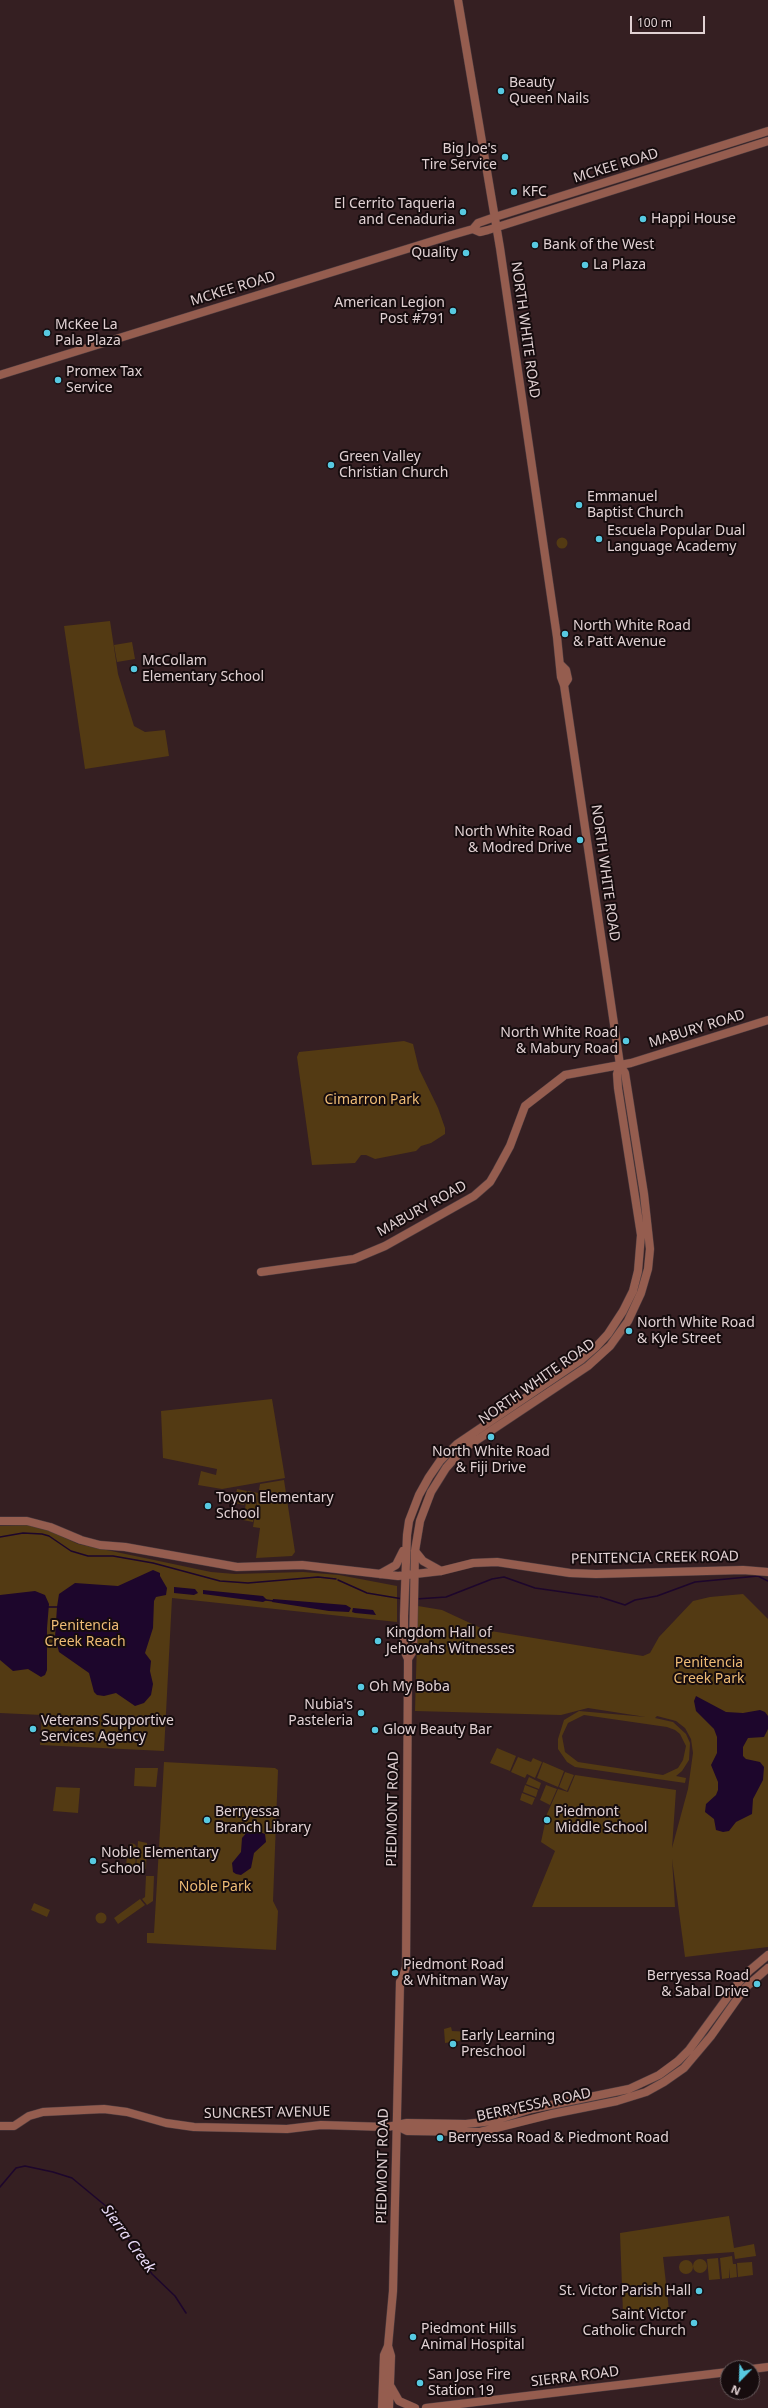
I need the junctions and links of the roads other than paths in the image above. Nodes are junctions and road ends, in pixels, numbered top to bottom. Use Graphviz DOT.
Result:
graph roads {
  1 [pos="458,0"];
  2 [pos="768,131"];
  3 [pos="768,140"];
  4 [pos="495,217"];
  5 [pos="497,227"];
  6 [pos="473,229"];
  7 [pos="0,375"];
  8 [pos="768,1020"];
  9 [pos="620,1065"];
  10 [pos="261,1272"];
  11 [pos="0,1521"];
  12 [pos="406,1543"];
  13 [pos="415,1551"];
  14 [pos="441,1571"];
  15 [pos="768,1572"];
  16 [pos="380,1574"];
  17 [pos="414,1575"];
  18 [pos="404,1576"];
  19 [pos="404,1590"];
  20 [pos="414,1591"];
  21 [pos="408,1659"];
  22 [pos="768,1955"];
  23 [pos="768,1968"];
  24 [pos="0,2126"];
  25 [pos="397,2126"];
  26 [pos="388,2346"];
  27 [pos="720,2373"];
  28 [pos="390,2383"];
  29 [pos="382,2408"];
  30 [pos="390,2408"];
  31 [pos="414,2408"];
  32 [pos="426,2408"];
  1 -- 4 [label="main road, NORTH WHITE ROAD"];
  2 -- 4 [label="main road, MCKEE ROAD"];
  3 -- 5 [label="main road, MCKEE ROAD"];
  4 -- 5 [label="main road, NORTH WHITE ROAD"];
  4 -- 6 [label="main road, MCKEE ROAD"];
  5 -- 6 [label="main road, MCKEE ROAD"];
  5 -- 9 [label="main road, NORTH WHITE ROAD"];
  6 -- 7 [label="main road, MCKEE ROAD"];
  8 -- 9 [label="main road, MABURY ROAD"];
  9 -- 10 [label="main road, MABURY ROAD"];
  9 -- 12 [label="main road, NORTH WHITE ROAD"];
  9 -- 13 [label="main road, NORTH WHITE ROAD"];
  11 -- 16 [label="main road, PENITENCIA CREEK ROAD"];
  12 -- 16 [label="main road"];
  12 -- 18 [label="main road, NORTH WHITE ROAD"];
  13 -- 14 [label="main road"];
  13 -- 17 [label="main road, NORTH WHITE ROAD"];
  14 -- 15 [label="main road, PENITENCIA CREEK ROAD"];
  14 -- 17 [label="main road, PENITENCIA CREEK ROAD"];
  16 -- 18 [label="main road, PENITENCIA CREEK ROAD"];
  17 -- 18 [label="main road, PENITENCIA CREEK ROAD"];
  17 -- 20 [label="main road, NORTH WHITE ROAD"];
  18 -- 19 [label="main road, NORTH WHITE ROAD"];
  19 -- 21 [label="main road, PIEDMONT ROAD"];
  20 -- 21 [label="main road, PIEDMONT ROAD"];
  21 -- 25 [label="main road, PIEDMONT ROAD"];
  22 -- 25 [label="main road, BERRYESSA ROAD"];
  23 -- 25 [label="main road, BERRYESSA ROAD"];
  24 -- 25 [label="main road, SUNCREST AVENUE"];
  25 -- 26 [label="main road, PIEDMONT ROAD"];
  26 -- 28 [label="main road, PIEDMONT ROAD"];
  26 -- 29 [label="main road, PIEDMONT ROAD"];
  27 -- 32 [label="main road, SIERRA ROAD"];
  28 -- 30 [label="main road, PIEDMONT ROAD"];
  28 -- 31 [label="main road"];
}
